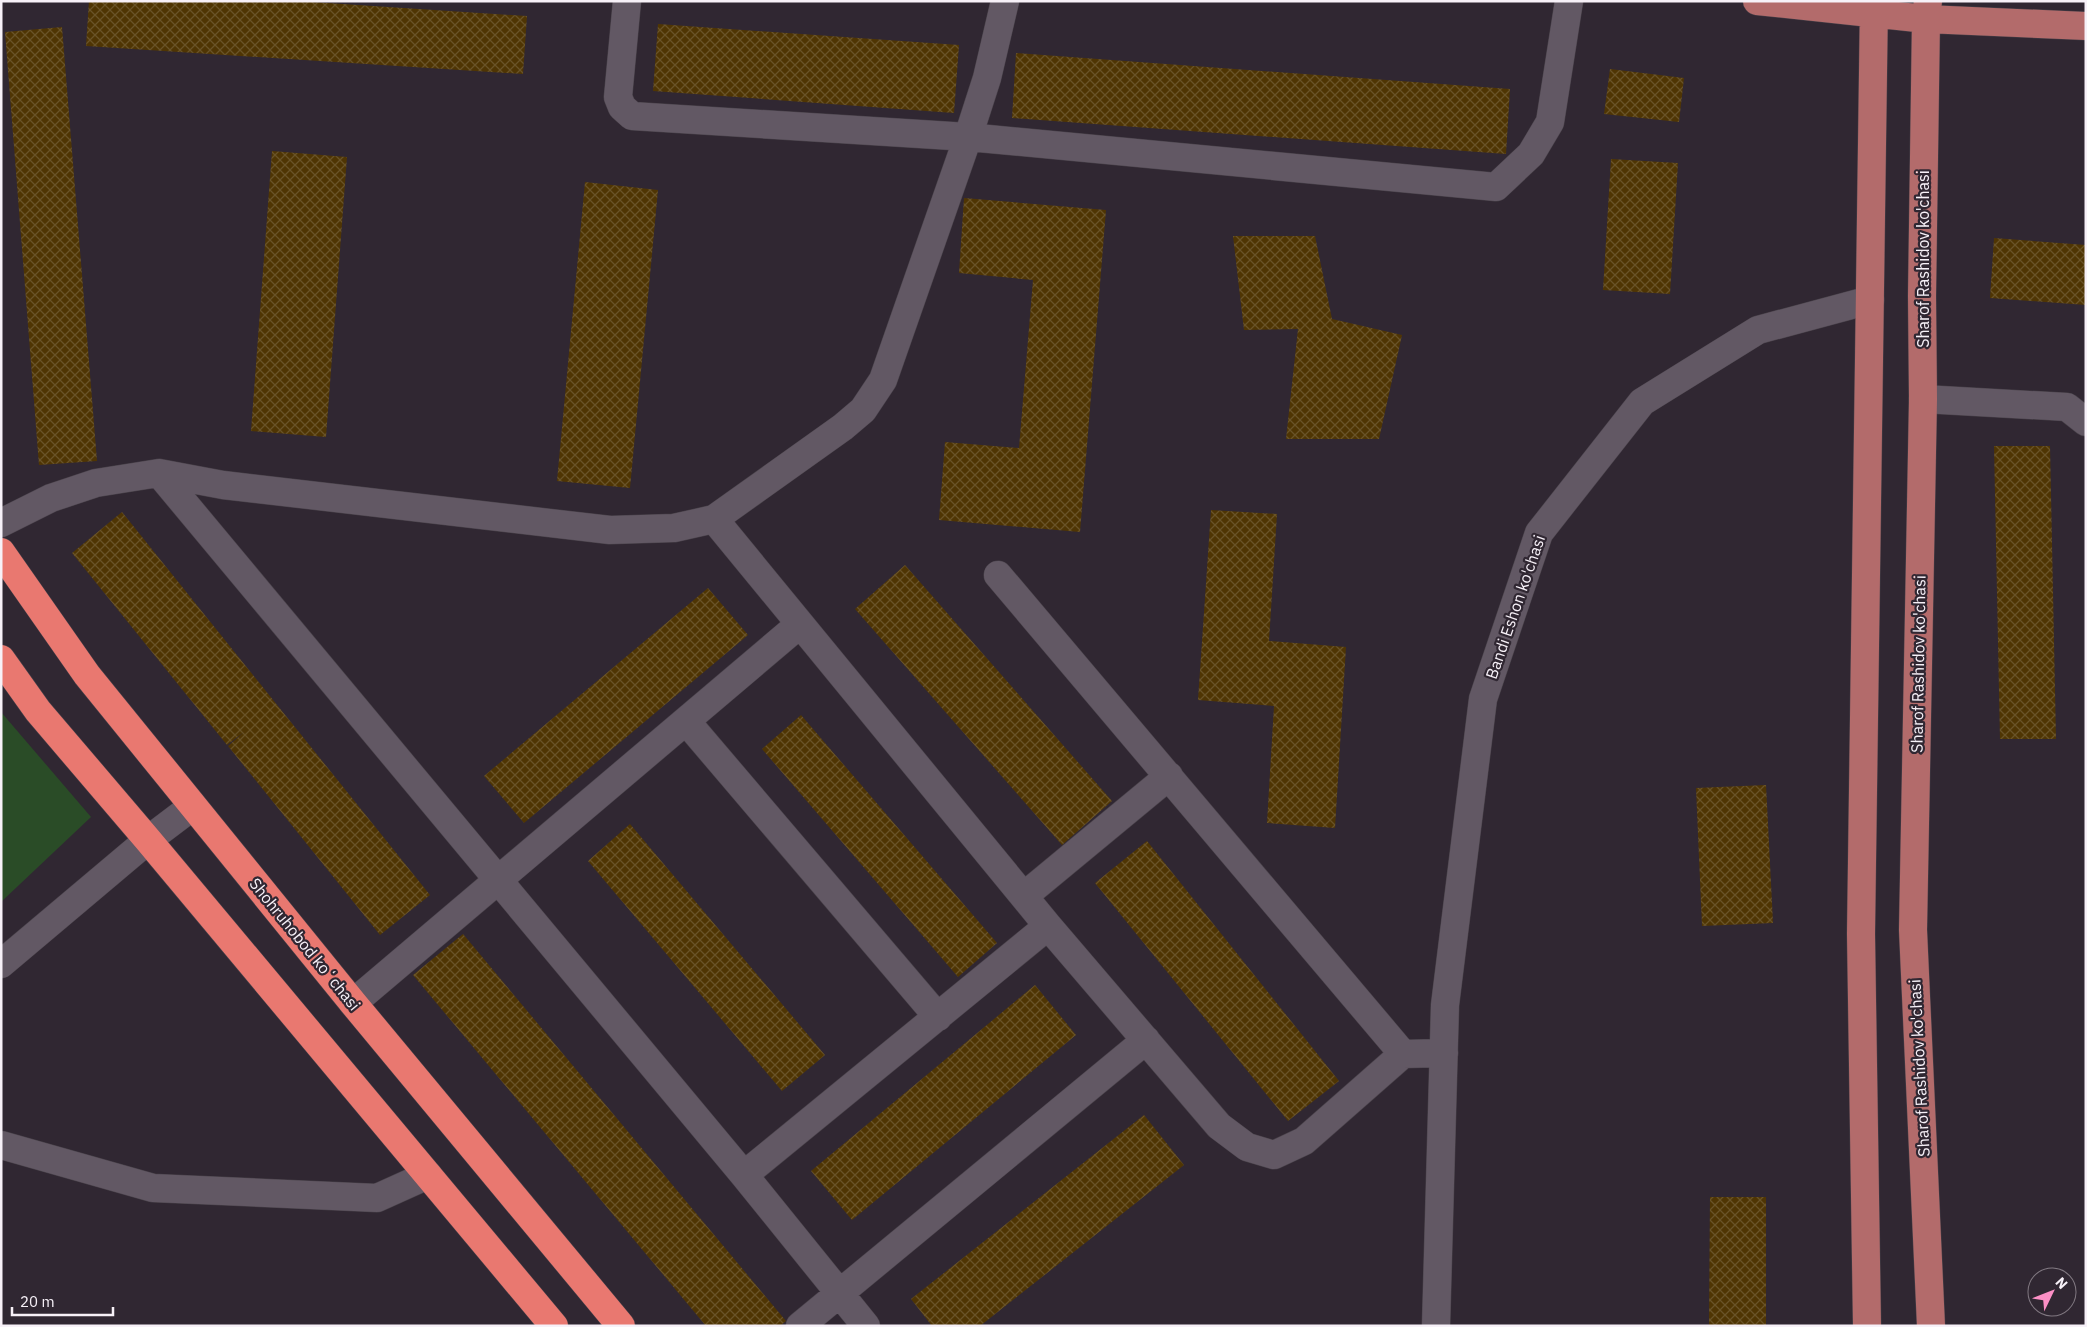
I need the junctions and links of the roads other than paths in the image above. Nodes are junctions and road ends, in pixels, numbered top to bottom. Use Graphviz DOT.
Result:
graph roads {
  1 [pos="627,1"];
  2 [pos="1005,1"];
  3 [pos="1569,1"];
  4 [pos="1757,1"];
  5 [pos="1874,7"];
  6 [pos="1927,10"];
  7 [pos="2086,26"];
  8 [pos="968,137"];
  9 [pos="1870,300"];
  10 [pos="1923,399"];
  11 [pos="2086,422"];
  12 [pos="159,473"];
  13 [pos="714,519"];
  14 [pos="1,523"];
  15 [pos="1,552"];
  16 [pos="998,575"];
  17 [pos="800,624"];
  18 [pos="1,659"];
  19 [pos="686,721"];
  20 [pos="1169,776"];
  21 [pos="194,806"];
  22 [pos="148,840"];
  23 [pos="498,880"];
  24 [pos="1024,896"];
  25 [pos="1048,926"];
  26 [pos="1,964"];
  27 [pos="353,1003"];
  28 [pos="938,1017"];
  29 [pos="1146,1040"];
  30 [pos="1444,1053"];
  31 [pos="1403,1054"];
  32 [pos="1,1145"];
  33 [pos="428,1175"];
  34 [pos="744,1175"];
  35 [pos="839,1292"];
  36 [pos="554,1326"];
  37 [pos="621,1326"];
  38 [pos="800,1326"];
  39 [pos="866,1326"];
  40 [pos="1436,1326"];
  41 [pos="1867,1326"];
  42 [pos="1931,1326"];
  1 -- 8 [label="street"];
  2 -- 8 [label="street"];
  3 -- 8 [label="street"];
  4 -- 5 [label="main road"];
  5 -- 6 [label="main road"];
  5 -- 9 [label="main road"];
  6 -- 7 [label="main road"];
  6 -- 10 [label="main road, Sharof Rashidov ko'chasi"];
  8 -- 13 [label="street"];
  9 -- 30 [label="street, Bandi Eshon ko'chasi"];
  9 -- 41 [label="main road"];
  10 -- 11 [label="street"];
  10 -- 42 [label="main road, Sharof Rashidov ko'chasi"];
  12 -- 13 [label="street"];
  12 -- 14 [label="street"];
  12 -- 23 [label="street"];
  13 -- 17 [label="street"];
  15 -- 21 [label="highway, Shohruhobod koʻchasi"];
  16 -- 20 [label="street"];
  17 -- 19 [label="street"];
  17 -- 24 [label="street"];
  18 -- 22 [label="highway"];
  19 -- 23 [label="street"];
  19 -- 28 [label="street"];
  20 -- 24 [label="street"];
  20 -- 31 [label="street"];
  21 -- 22 [label="street"];
  21 -- 27 [label="highway, Shohruhobod koʻchasi"];
  22 -- 26 [label="street"];
  22 -- 33 [label="highway"];
  23 -- 27 [label="street"];
  23 -- 34 [label="street"];
  24 -- 25 [label="street"];
  25 -- 28 [label="street"];
  25 -- 29 [label="street"];
  27 -- 37 [label="highway, Shohruhobod koʻchasi"];
  28 -- 34 [label="street"];
  29 -- 31 [label="street"];
  29 -- 35 [label="street"];
  30 -- 31 [label="street"];
  30 -- 40 [label="street, Bandi Eshon ko'chasi"];
  32 -- 33 [label="street"];
  33 -- 36 [label="highway"];
  34 -- 35 [label="street"];
  35 -- 38 [label="street"];
  35 -- 39 [label="street"];
}
